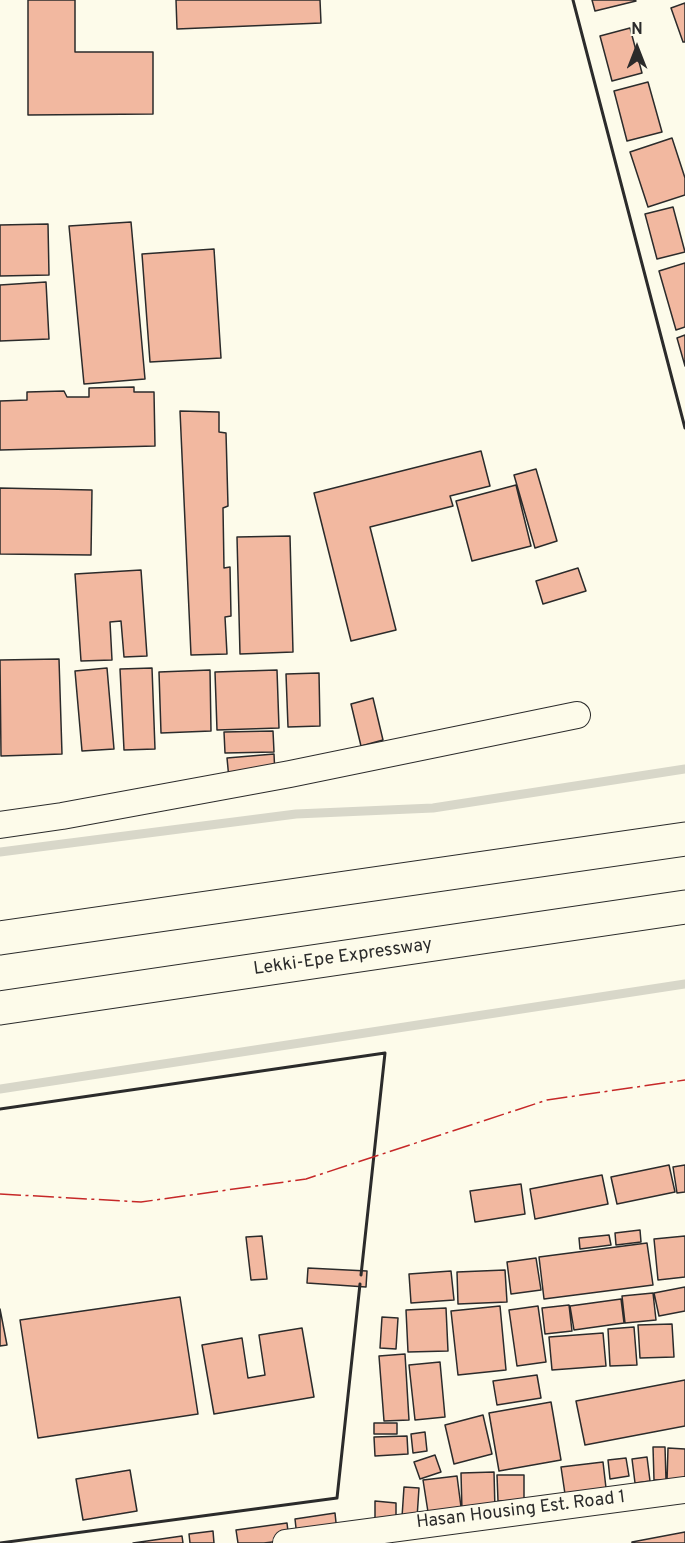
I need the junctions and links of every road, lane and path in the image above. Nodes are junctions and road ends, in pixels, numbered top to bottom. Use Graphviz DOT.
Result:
graph roads {
  1 [pos="577,715"];
  2 [pos="0,825"];
  3 [pos="685,840"];
  4 [pos="685,907"];
  5 [pos="0,938"];
  6 [pos="0,1008"];
  7 [pos="685,1490"];
  8 [pos="286,1543"];
  1 -- 2 [label="street"];
  3 -- 5 [label="highway"];
  4 -- 6 [label="highway, Lekki-Epe Expressway"];
  7 -- 8 [label="street, Hasan Housing Est. Road 1"];
}
